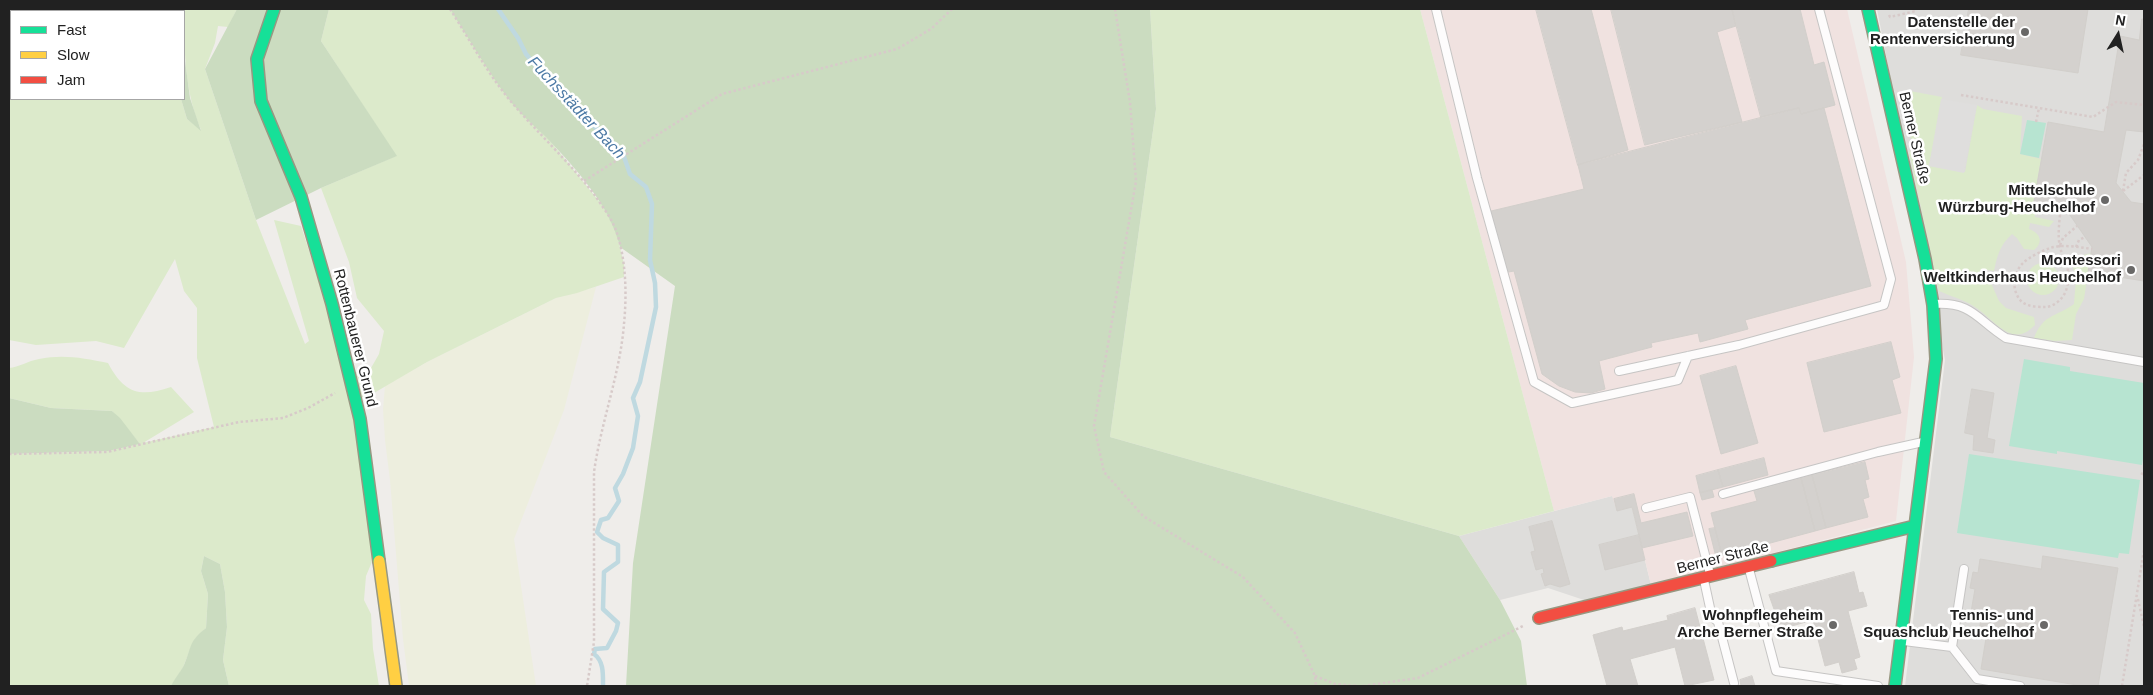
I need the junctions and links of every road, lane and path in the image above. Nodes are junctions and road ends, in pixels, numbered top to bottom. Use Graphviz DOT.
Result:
graph roads {
  1 [pos="274,9"];
  2 [pos="450,9"];
  3 [pos="952,9"];
  4 [pos="1115,9"];
  5 [pos="1436,9"];
  6 [pos="1818,9"];
  7 [pos="1868,9"];
  8 [pos="1888,9"];
  9 [pos="1915,9"];
  10 [pos="1961,95"];
  11 [pos="2144,105"];
  12 [pos="2039,108"];
  13 [pos="2036,122"];
  14 [pos="2144,144"];
  15 [pos="2144,175"];
  16 [pos="584,181"];
  17 [pos="2060,205"];
  18 [pos="2077,226"];
  19 [pos="2085,237"];
  20 [pos="2060,246"];
  21 [pos="2076,247"];
  22 [pos="2092,249"];
  23 [pos="1933,304"];
  24 [pos="1688,356"];
  25 [pos="2144,362"];
  26 [pos="1619,371"];
  27 [pos="351,384"];
  28 [pos="1925,442"];
  29 [pos="9,454"];
  30 [pos="1723,494"];
  31 [pos="1646,508"];
  32 [pos="1915,526"];
  33 [pos="2144,550"];
  34 [pos="1748,567"];
  35 [pos="1964,569"];
  36 [pos="1707,577"];
  37 [pos="2137,597"];
  38 [pos="1539,618"];
  39 [pos="2144,627"];
  40 [pos="1902,641"];
  41 [pos="1952,647"];
  42 [pos="1315,676"];
  43 [pos="1734,683"];
  44 [pos="1335,684"];
  45 [pos="396,686"];
  46 [pos="587,686"];
  47 [pos="1316,686"];
  48 [pos="1328,686"];
  49 [pos="1358,686"];
  50 [pos="1363,686"];
  51 [pos="1878,686"];
  52 [pos="1895,686"];
  53 [pos="2020,686"];
  54 [pos="2122,686"];
  1 -- 27 [label="street, Rottenbauerer Grund"];
  2 -- 16 [label="path"];
  3 -- 16 [label="path"];
  4 -- 42 [label="path"];
  5 -- 24 [label="lane"];
  6 -- 24 [label="lane"];
  7 -- 23 [label="street, Berner Straße"];
  8 -- 9 [label="path"];
  10 -- 12 [label="path"];
  11 -- 12 [label="path"];
  12 -- 13 [label="path"];
  14 -- 15 [label="path"];
  16 -- 46 [label="path"];
  17 -- 20 [label="path"];
  18 -- 20 [label="path"];
  19 -- 21 [label="path"];
  20 -- 20 [label="path"];
  20 -- 21 [label="path"];
  21 -- 22 [label="path"];
  23 -- 25 [label="lane"];
  23 -- 28 [label="street, Berner Straße"];
  24 -- 26 [label="lane"];
  27 -- 29 [label="path"];
  27 -- 45 [label="street, Rottenbauerer Grund"];
  28 -- 30 [label="lane"];
  28 -- 32 [label="street, Berner Straße"];
  31 -- 36 [label="lane"];
  32 -- 34 [label="street, Berner Straße"];
  32 -- 40 [label="street, Berner Straße"];
  33 -- 37 [label="path"];
  34 -- 36 [label="street, Berner Straße"];
  34 -- 51 [label="lane"];
  35 -- 41 [label="lane"];
  36 -- 38 [label="street, Berner Straße"];
  36 -- 43 [label="lane"];
  37 -- 39 [label="path"];
  37 -- 54 [label="path"];
  38 -- 50 [label="path"];
  40 -- 41 [label="lane"];
  40 -- 52 [label="street, Berner Straße"];
  41 -- 53 [label="lane"];
  42 -- 44 [label="path"];
  42 -- 47 [label="path"];
  44 -- 48 [label="path"];
  44 -- 49 [label="path"];
}
